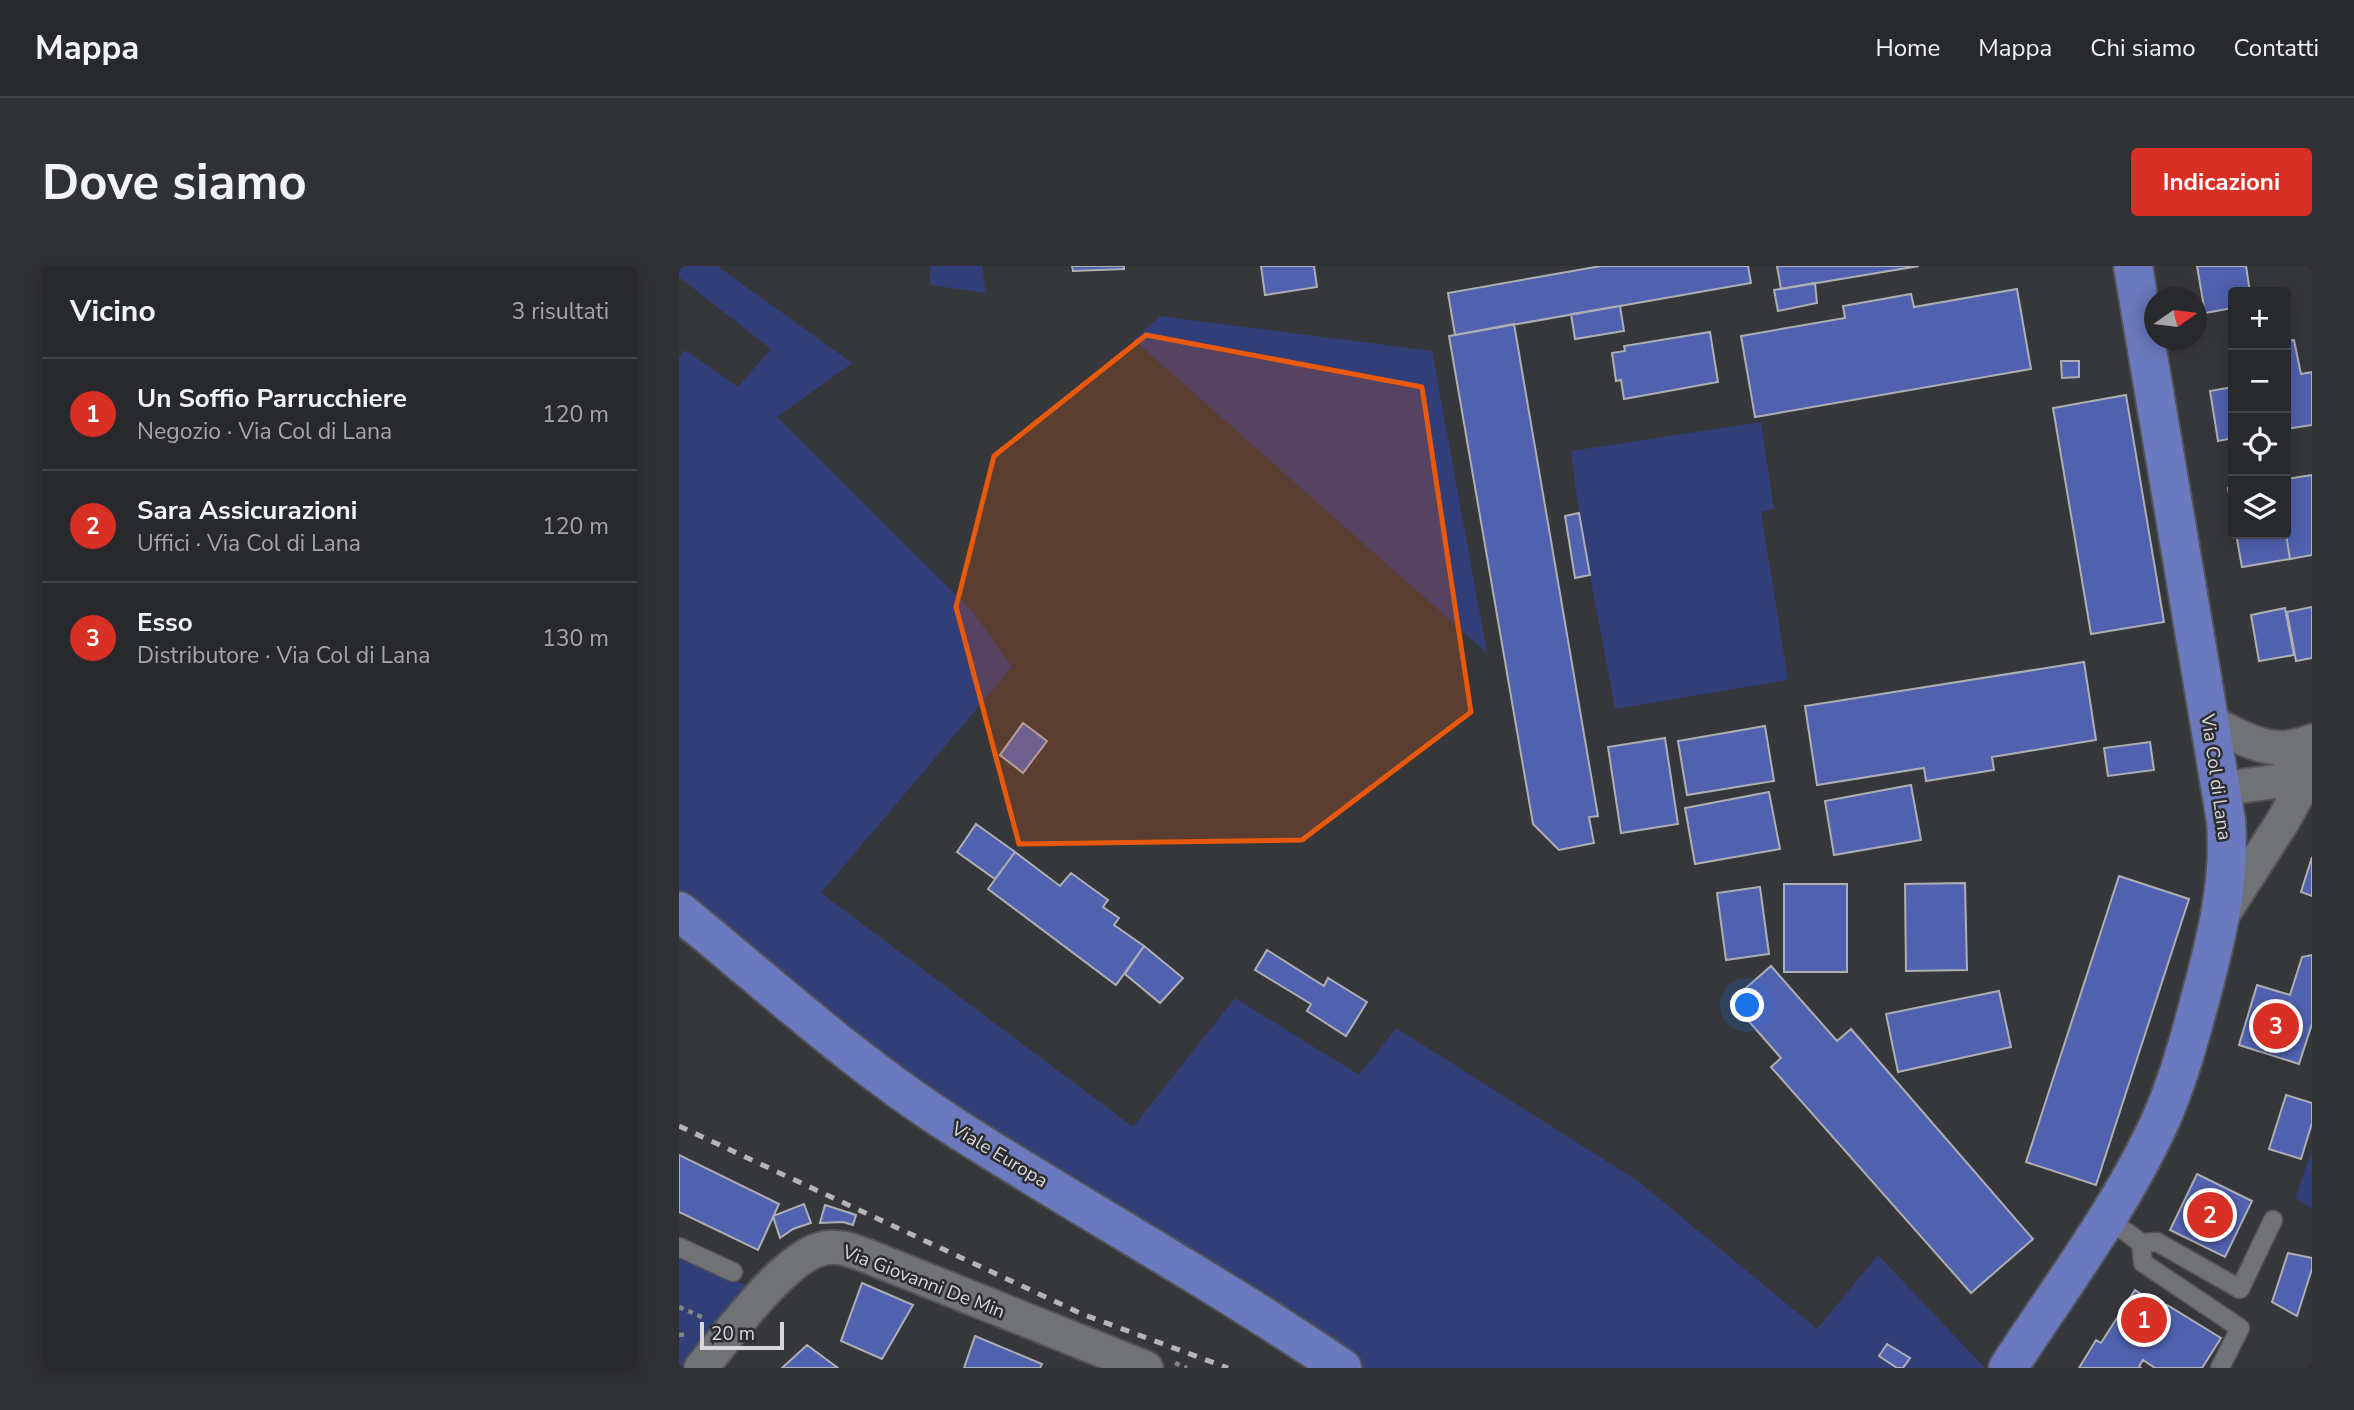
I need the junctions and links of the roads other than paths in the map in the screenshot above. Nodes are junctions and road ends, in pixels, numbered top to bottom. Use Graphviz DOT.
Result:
graph roads {
  1 [pos="2133,266"];
  2 [pos="2210,722"];
  3 [pos="2310,754"];
  4 [pos="2220,783"];
  5 [pos="679,911"];
  6 [pos="2221,917"];
  7 [pos="2106,1217"];
  8 [pos="2273,1220"];
  9 [pos="2141,1243"];
  10 [pos="679,1247"];
  11 [pos="733,1272"];
  12 [pos="1339,1367"];
  13 [pos="701,1368"];
  14 [pos="1146,1368"];
  15 [pos="2008,1368"];
  16 [pos="2220,1368"];
  1 -- 2 [label="main road, Via Col di Lana"];
  2 -- 3 [label="street"];
  2 -- 4 [label="main road, Via Col di Lana"];
  3 -- 4 [label="street"];
  3 -- 6 [label="street"];
  4 -- 6 [label="main road, Via Col di Lana"];
  5 -- 12 [label="main road, Viale Europa"];
  6 -- 7 [label="main road, Via Col di Lana"];
  7 -- 9 [label="lane"];
  7 -- 15 [label="main road, Via Col di Lana"];
  8 -- 9 [label="lane"];
  9 -- 16 [label="lane"];
  10 -- 11 [label="lane"];
  13 -- 14 [label="street, Via Giovanni De Min"];
}
